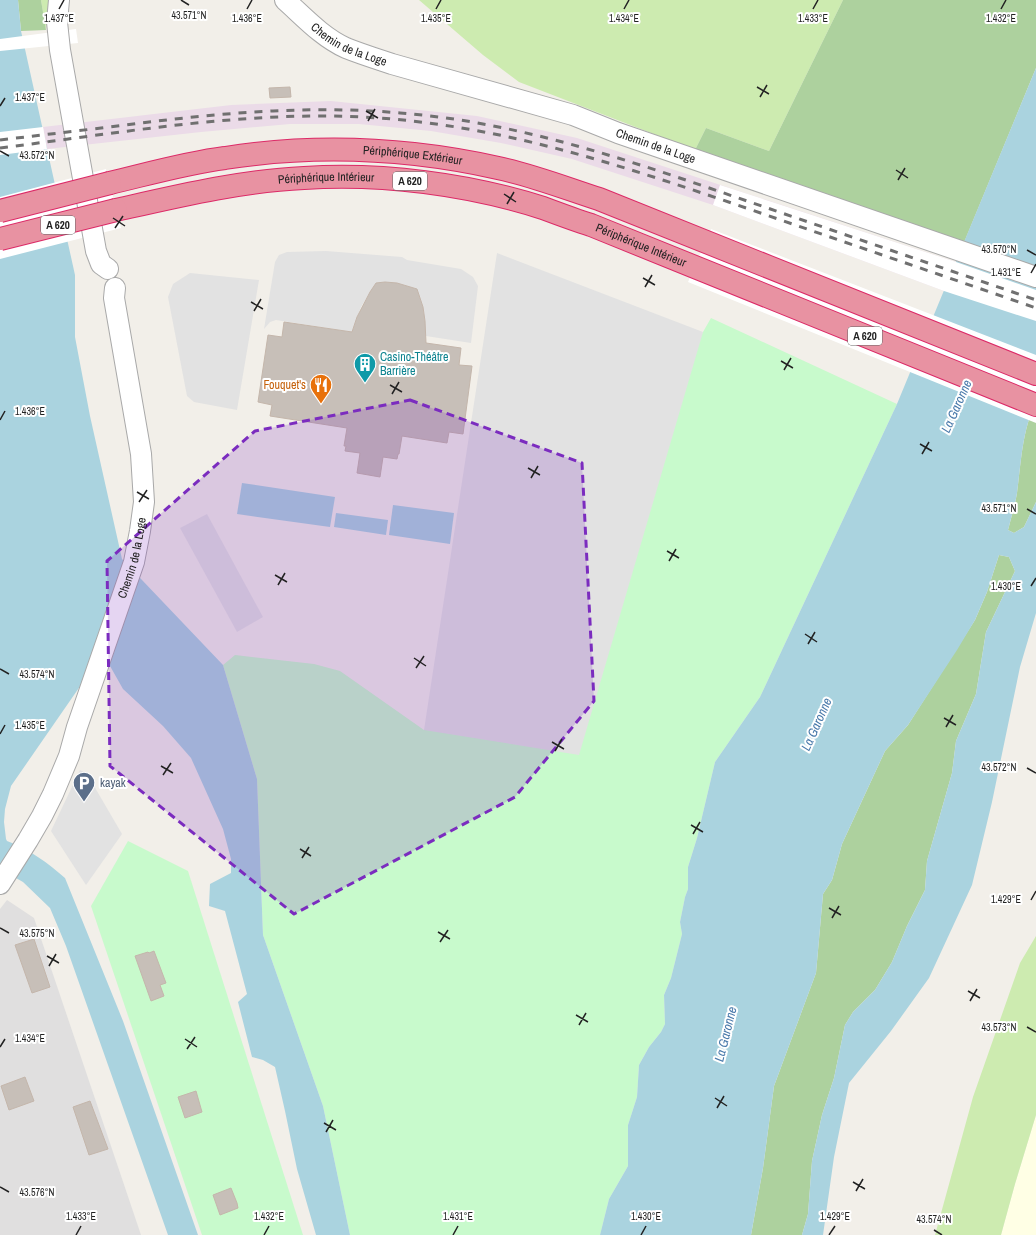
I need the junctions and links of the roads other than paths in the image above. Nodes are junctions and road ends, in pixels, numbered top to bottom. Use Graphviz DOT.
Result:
graph roads {
  1 [pos="59,0"];
  2 [pos="285,0"];
  3 [pos="0,211"];
  4 [pos="0,239"];
  5 [pos="1036,277"];
  6 [pos="1036,374"];
  7 [pos="1036,405"];
  8 [pos="25,838"];
  9 [pos="0,871"];
  10 [pos="0,884"];
  1 -- 8 [label="street, Chemin de la Loge"];
  2 -- 5 [label="street, Chemin de la Loge"];
  3 -- 6 [label="highway, Périphérique Extérieur / A 620, bridge"];
  4 -- 7 [label="highway, Périphérique Intérieur / A 620, bridge"];
  8 -- 9 [label="street, Chemin de la Loge"];
  8 -- 10 [label="street, Chemin de la Loge"];
}
